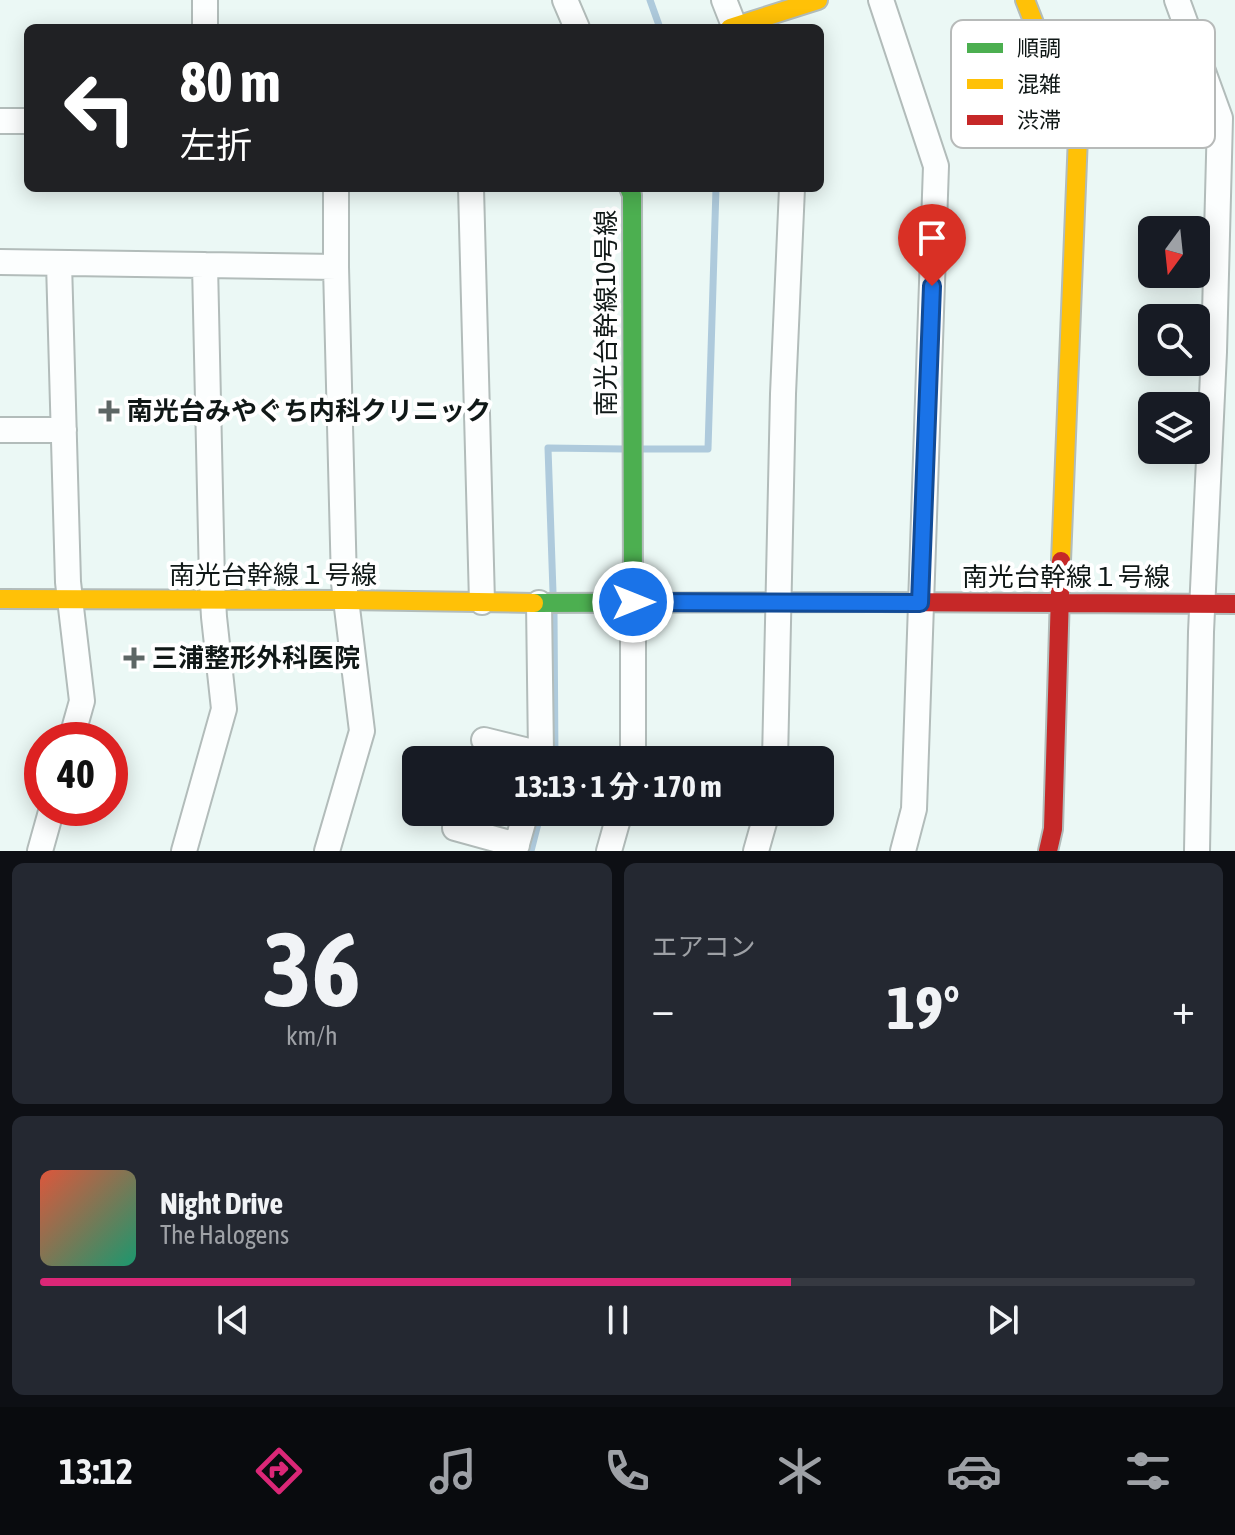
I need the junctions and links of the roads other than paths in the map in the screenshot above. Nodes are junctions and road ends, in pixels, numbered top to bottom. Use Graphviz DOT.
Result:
graph roads {
  1 [pos="205,0"];
  2 [pos="565,0"];
  3 [pos="724,0"];
  4 [pos="818,0"];
  5 [pos="881,0"];
  6 [pos="1025,0"];
  7 [pos="1177,0"];
  8 [pos="1033,20"];
  9 [pos="1184,20"];
  10 [pos="205,24"];
  11 [pos="575,24"];
  12 [pos="732,24"];
  13 [pos="745,24"];
  14 [pos="1215,104"];
  15 [pos="0,121"];
  16 [pos="24,121"];
  17 [pos="1078,148"];
  18 [pos="336,192"];
  19 [pos="471,192"];
  20 [pos="631,192"];
  21 [pos="792,192"];
  22 [pos="0,262"];
  23 [pos="59,263"];
  24 [pos="205,265"];
  25 [pos="336,267"];
  26 [pos="0,430"];
  27 [pos="64,430"];
  28 [pos="0,599"];
  29 [pos="70,600"];
  30 [pos="213,600"];
  31 [pos="346,600"];
  32 [pos="482,602"];
  33 [pos="633,602"];
  34 [pos="779,602"];
  35 [pos="548,603"];
  36 [pos="920,603"];
  37 [pos="1059,604"];
  38 [pos="1203,604"];
  39 [pos="1235,604"];
  40 [pos="76,722"];
  41 [pos="484,740"];
  42 [pos="504,746"];
  43 [pos="541,746"];
  44 [pos="633,746"];
  45 [pos="775,746"];
  46 [pos="47,826"];
  47 [pos="522,826"];
  48 [pos="616,826"];
  49 [pos="763,826"];
  50 [pos="455,828"];
  51 [pos="516,848"];
  52 [pos="40,851"];
  53 [pos="184,851"];
  54 [pos="327,851"];
  55 [pos="609,851"];
  56 [pos="756,851"];
  57 [pos="903,851"];
  58 [pos="1048,851"];
  59 [pos="1197,851"];
  1 -- 10 [label="street"];
  2 -- 11 [label="street"];
  3 -- 12 [label="street"];
  4 -- 13 [label="street"];
  5 -- 36 [label="street"];
  6 -- 8 [label="street"];
  7 -- 9 [label="street"];
  14 -- 38 [label="street"];
  15 -- 16 [label="street"];
  17 -- 37 [label="street"];
  18 -- 25 [label="street"];
  19 -- 32 [label="street"];
  20 -- 33 [label="street, 南光台幹線10号線"];
  21 -- 34 [label="street"];
  22 -- 23 [label="street"];
  23 -- 24 [label="street"];
  23 -- 27 [label="street"];
  24 -- 25 [label="street"];
  24 -- 30 [label="street"];
  25 -- 31 [label="street"];
  26 -- 27 [label="street"];
  27 -- 29 [label="street"];
  28 -- 29 [label="street, 南光台幹線１号線"];
  29 -- 30 [label="street, 南光台幹線１号線"];
  29 -- 40 [label="street"];
  30 -- 31 [label="street, 南光台幹線１号線"];
  30 -- 53 [label="street"];
  31 -- 32 [label="street, 南光台幹線１号線"];
  31 -- 54 [label="street"];
  32 -- 35 [label="street, 南光台幹線１号線"];
  33 -- 34 [label="street, 南光台幹線１号線"];
  33 -- 35 [label="street, 南光台幹線１号線"];
  33 -- 44 [label="street"];
  34 -- 36 [label="street, 南光台幹線１号線"];
  34 -- 45 [label="street"];
  35 -- 43 [label="street"];
  36 -- 37 [label="street, 南光台幹線１号線"];
  36 -- 57 [label="street"];
  37 -- 38 [label="street, 南光台幹線１号線"];
  37 -- 58 [label="street"];
  38 -- 39 [label="street, 南光台幹線１号線"];
  38 -- 59 [label="street"];
  41 -- 42 [label="street"];
  46 -- 52 [label="street"];
  47 -- 51 [label="street"];
  48 -- 55 [label="street"];
  49 -- 56 [label="street"];
  50 -- 51 [label="street"];
}
